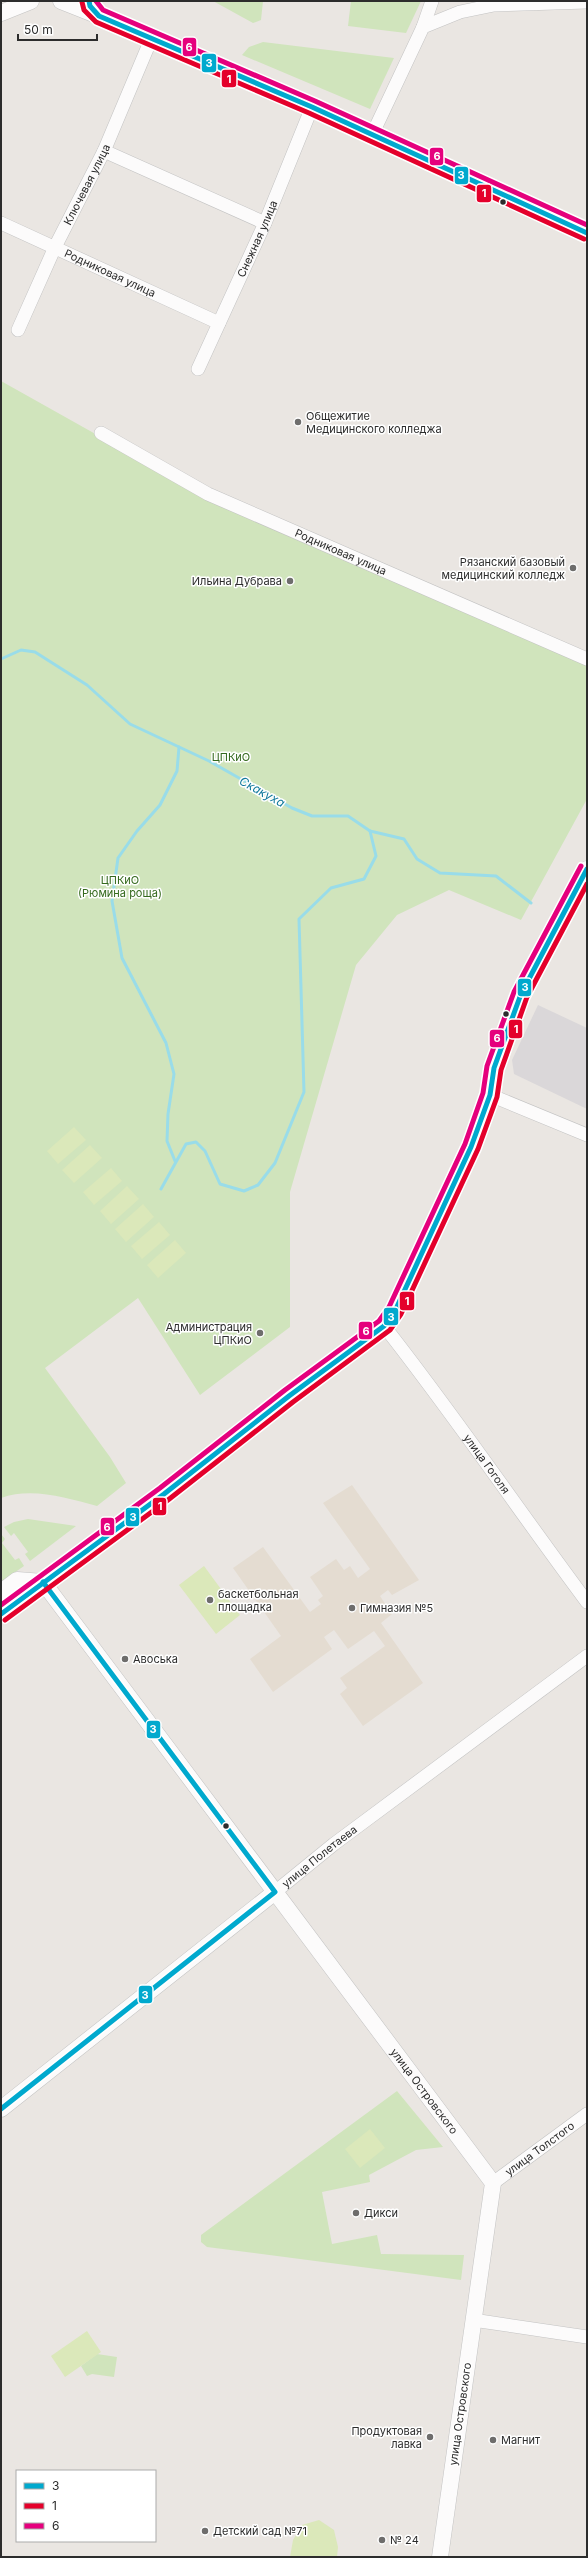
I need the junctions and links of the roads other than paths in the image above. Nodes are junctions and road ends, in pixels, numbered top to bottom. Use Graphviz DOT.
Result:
graph roads {
  1 [pos="31,1"];
  2 [pos="61,1"];
  3 [pos="89,1"];
  4 [pos="432,1"];
  5 [pos="586,2"];
  6 [pos="1,13"];
  7 [pos="99,16"];
  8 [pos="423,27"];
  9 [pos="152,37"];
  10 [pos="312,107"];
  11 [pos="372,135"];
  12 [pos="104,152"];
  13 [pos="1,222"];
  14 [pos="265,223"];
  15 [pos="587,232"];
  16 [pos="55,247"];
  17 [pos="219,323"];
  18 [pos="18,330"];
  19 [pos="198,369"];
  20 [pos="101,433"];
  21 [pos="587,659"];
  22 [pos="587,869"];
  23 [pos="490,1095"];
  24 [pos="587,1135"];
  25 [pos="384,1326"];
  26 [pos="43,1582"];
  27 [pos="1,1592"];
  28 [pos="587,1602"];
  29 [pos="1,1614"];
  30 [pos="587,1656"];
  31 [pos="276,1892"];
  32 [pos="1,2109"];
  33 [pos="587,2114"];
  34 [pos="494,2183"];
  35 [pos="474,2320"];
  36 [pos="587,2337"];
  37 [pos="440,2557"];
  1 -- 6 [label="street"];
  2 -- 7 [label="street"];
  3 -- 7 [label="street"];
  4 -- 8 [label="street"];
  5 -- 8 [label="street"];
  7 -- 9 [label="street"];
  8 -- 11 [label="street"];
  9 -- 10 [label="street"];
  9 -- 12 [label="street, Ключевая улица"];
  10 -- 11 [label="street"];
  10 -- 14 [label="street, Снежная улица"];
  11 -- 15 [label="street"];
  12 -- 14 [label="street"];
  12 -- 16 [label="street, Ключевая улица"];
  13 -- 16 [label="street, Родниковая улица"];
  14 -- 17 [label="street, Снежная улица"];
  16 -- 17 [label="street, Родниковая улица"];
  16 -- 18 [label="street, Ключевая улица"];
  17 -- 19 [label="street, Снежная улица"];
  20 -- 21 [label="street, Родниковая улица"];
  22 -- 23 [label="street"];
  23 -- 24 [label="street"];
  23 -- 25 [label="street"];
  25 -- 26 [label="street"];
  25 -- 28 [label="street, улица Гоголя"];
  26 -- 27 [label="street"];
  26 -- 29 [label="street"];
  26 -- 31 [label="street, улица Островского"];
  30 -- 31 [label="street, улица Полетаева"];
  31 -- 32 [label="street, улица Полетаева"];
  31 -- 34 [label="street, улица Островского"];
  33 -- 34 [label="street, улица Толстого"];
  34 -- 35 [label="street, улица Островского"];
  35 -- 36 [label="street"];
  35 -- 37 [label="street, улица Островского"];
}
